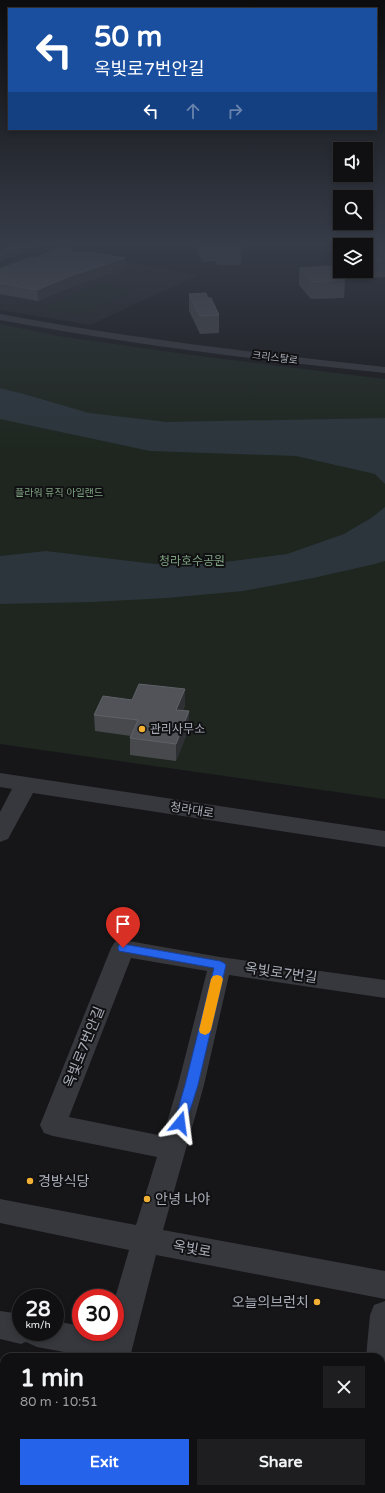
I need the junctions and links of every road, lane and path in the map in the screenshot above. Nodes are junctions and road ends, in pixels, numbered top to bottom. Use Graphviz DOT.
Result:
graph roads {
  1 [pos="0,317"];
  2 [pos="385,370"];
  3 [pos="0,780"];
  4 [pos="26,785"];
  5 [pos="0,834"];
  6 [pos="385,839"];
  7 [pos="220,965"];
  8 [pos="385,989"];
  9 [pos="173,1149"];
  10 [pos="0,1211"];
  11 [pos="146,1240"];
  12 [pos="385,1285"];
  13 [pos="385,1315"];
  14 [pos="0,1325"];
  15 [pos="12,1327"];
  16 [pos="64,1339"];
  17 [pos="115,1352"];
  18 [pos="382,1353"];
  1 -- 2 [label="street, 크리스탈로"];
  3 -- 4 [label="street, 청라대로"];
  4 -- 5 [label="street"];
  4 -- 6 [label="street, 청라대로"];
  7 -- 8 [label="street, 옥빛로7번길"];
  7 -- 9 [label="street"];
  7 -- 9 [label="street, 옥빛로7번안길"];
  9 -- 11 [label="street"];
  10 -- 11 [label="street, 옥빛로"];
  11 -- 12 [label="street, 옥빛로"];
  11 -- 17 [label="street"];
  13 -- 18 [label="street"];
  14 -- 15 [label="street"];
  16 -- 17 [label="street"];
}
